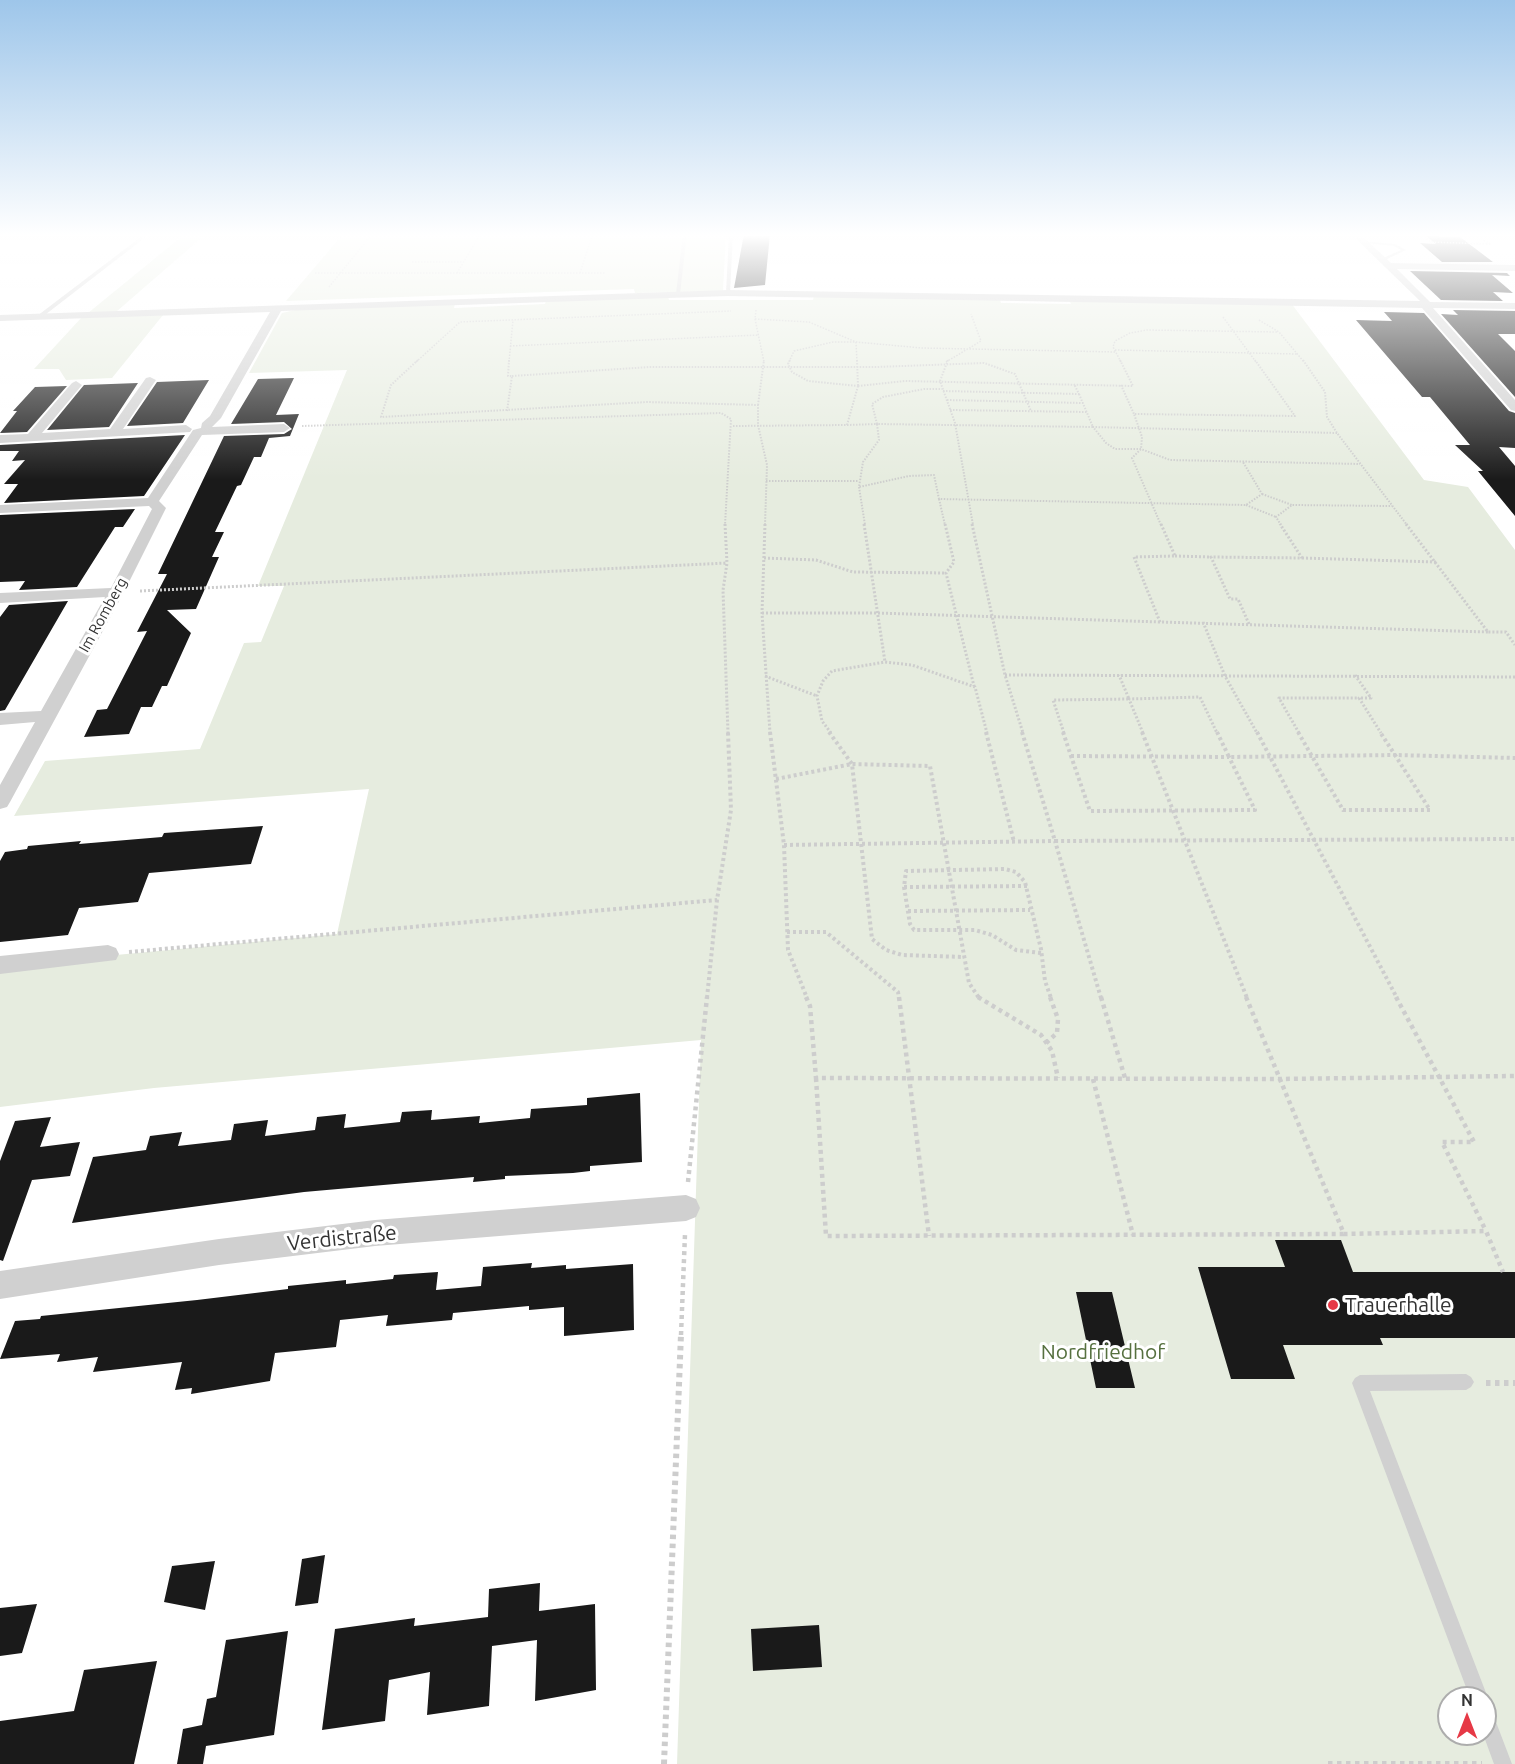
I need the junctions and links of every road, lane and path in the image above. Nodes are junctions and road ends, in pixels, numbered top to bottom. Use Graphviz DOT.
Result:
graph roads {
  1 [pos="89,315"];
  2 [pos="273,315"];
  3 [pos="676,315"];
  4 [pos="755,315"];
  5 [pos="972,315"];
  6 [pos="1221,315"];
  7 [pos="1434,315"];
  8 [pos="39,317"];
  9 [pos="0,318"];
  10 [pos="755,319"];
  11 [pos="1255,319"];
  12 [pos="513,320"];
  13 [pos="1232,330"];
  14 [pos="1279,332"];
  15 [pos="759,336"];
  16 [pos="856,342"];
  17 [pos="510,346"];
  18 [pos="966,350"];
  19 [pos="1115,351"];
  20 [pos="1249,352"];
  21 [pos="1298,354"];
  22 [pos="945,363"];
  23 [pos="765,365"];
  24 [pos="788,365"];
  25 [pos="859,367"];
  26 [pos="512,376"];
  27 [pos="150,381"];
  28 [pos="940,381"];
  29 [pos="1021,383"];
  30 [pos="76,384"];
  31 [pos="1074,384"];
  32 [pos="1121,385"];
  33 [pos="858,386"];
  34 [pos="942,390"];
  35 [pos="1023,392"];
  36 [pos="1079,394"];
  37 [pos="947,400"];
  38 [pos="1027,402"];
  39 [pos="1083,403"];
  40 [pos="758,405"];
  41 [pos="1515,407"];
  42 [pos="950,410"];
  43 [pos="507,411"];
  44 [pos="1031,411"];
  45 [pos="1087,412"];
  46 [pos="1134,414"];
  47 [pos="381,417"];
  48 [pos="955,423"];
  49 [pos="847,424"];
  50 [pos="877,424"];
  51 [pos="758,425"];
  52 [pos="371,426"];
  53 [pos="733,426"];
  54 [pos="1093,427"];
  55 [pos="1139,427"];
  56 [pos="284,428"];
  57 [pos="198,430"];
  58 [pos="114,432"];
  59 [pos="1337,433"];
  60 [pos="31,438"];
  61 [pos="0,439"];
  62 [pos="1141,449"];
  63 [pos="1243,462"];
  64 [pos="1360,464"];
  65 [pos="766,481"];
  66 [pos="859,481"];
  67 [pos="859,487"];
  68 [pos="1262,494"];
  69 [pos="939,499"];
  70 [pos="967,499"];
  71 [pos="152,502"];
  72 [pos="1150,502"];
  73 [pos="1246,505"];
  74 [pos="1292,505"];
  75 [pos="1392,506"];
  76 [pos="0,510"];
  77 [pos="1276,517"];
  78 [pos="1175,556"];
  79 [pos="1211,557"];
  80 [pos="765,558"];
  81 [pos="1302,558"];
  82 [pos="1436,562"];
  83 [pos="727,563"];
  84 [pos="872,573"];
  85 [pos="946,573"];
  86 [pos="116,592"];
  87 [pos="0,598"];
  88 [pos="762,613"];
  89 [pos="878,613"];
  90 [pos="957,616"];
  91 [pos="992,617"];
  92 [pos="1161,622"];
  93 [pos="1203,622"];
  94 [pos="1249,624"];
  95 [pos="1488,632"];
  96 [pos="1515,645"];
  97 [pos="885,663"];
  98 [pos="1005,675"];
  99 [pos="1119,675"];
  100 [pos="1355,675"];
  101 [pos="765,676"];
  102 [pos="1225,676"];
  103 [pos="1515,677"];
  104 [pos="975,687"];
  105 [pos="817,696"];
  106 [pos="1359,698"];
  107 [pos="1129,699"];
  108 [pos="47,716"];
  109 [pos="0,718"];
  110 [pos="1395,755"];
  111 [pos="1071,756"];
  112 [pos="1152,756"];
  113 [pos="1313,756"];
  114 [pos="1229,757"];
  115 [pos="1271,757"];
  116 [pos="1515,758"];
  117 [pos="852,764"];
  118 [pos="776,780"];
  119 [pos="0,802"];
  120 [pos="1174,811"];
  121 [pos="1185,840"];
  122 [pos="1515,840"];
  123 [pos="1055,841"];
  124 [pos="1312,841"];
  125 [pos="1014,842"];
  126 [pos="943,843"];
  127 [pos="862,844"];
  128 [pos="784,845"];
  129 [pos="948,870"];
  130 [pos="951,886"];
  131 [pos="1027,886"];
  132 [pos="904,887"];
  133 [pos="717,900"];
  134 [pos="1030,910"];
  135 [pos="908,911"];
  136 [pos="955,912"];
  137 [pos="959,931"];
  138 [pos="787,932"];
  139 [pos="1041,953"];
  140 [pos="108,954"];
  141 [pos="964,957"];
  142 [pos="0,965"];
  143 [pos="1046,1043"];
  144 [pos="1515,1076"];
  145 [pos="1438,1077"];
  146 [pos="816,1078"];
  147 [pos="908,1078"];
  148 [pos="1058,1078"];
  149 [pos="1093,1078"];
  150 [pos="1125,1078"];
  151 [pos="1279,1079"];
  152 [pos="686,1208"];
  153 [pos="1486,1231"];
  154 [pos="1344,1234"];
  155 [pos="1133,1235"];
  156 [pos="929,1236"];
  157 [pos="1503,1272"];
  158 [pos="0,1285"];
  159 [pos="1466,1382"];
  160 [pos="1515,1383"];
  161 [pos="1474,1686"];
  162 [pos="1496,1746"];
  163 [pos="664,1764"];
  164 [pos="1328,1764"];
  165 [pos="1503,1764"];
  1 -- 8 [label="street"];
  2 -- 57 [label="street, Im Romberg"];
  3 -- 12 [label="path"];
  4 -- 10 [label="path"];
  5 -- 18 [label="path"];
  6 -- 13 [label="path"];
  7 -- 41 [label="street"];
  8 -- 9 [label="street"];
  10 -- 15 [label="path"];
  10 -- 16 [label="path"];
  11 -- 14 [label="path"];
  12 -- 17 [label="path"];
  12 -- 47 [label="path"];
  13 -- 14 [label="path"];
  13 -- 19 [label="path"];
  13 -- 20 [label="path"];
  14 -- 21 [label="path"];
  15 -- 17 [label="path"];
  15 -- 23 [label="path"];
  16 -- 18 [label="path"];
  16 -- 24 [label="path"];
  16 -- 25 [label="path"];
  17 -- 26 [label="path"];
  18 -- 19 [label="path"];
  18 -- 22 [label="path"];
  19 -- 20 [label="path"];
  19 -- 32 [label="path"];
  20 -- 21 [label="path"];
  20 -- 46 [label="path"];
  21 -- 59 [label="path"];
  22 -- 25 [label="path"];
  22 -- 28 [label="path"];
  22 -- 29 [label="path"];
  23 -- 24 [label="path"];
  23 -- 26 [label="path"];
  23 -- 40 [label="path"];
  24 -- 25 [label="path"];
  24 -- 33 [label="path"];
  25 -- 33 [label="path"];
  26 -- 43 [label="path"];
  27 -- 58 [label="street"];
  28 -- 29 [label="path"];
  28 -- 33 [label="path"];
  28 -- 34 [label="path"];
  29 -- 31 [label="path"];
  29 -- 35 [label="path"];
  30 -- 60 [label="street"];
  31 -- 32 [label="path"];
  31 -- 36 [label="path"];
  32 -- 46 [label="path"];
  33 -- 49 [label="path"];
  34 -- 35 [label="path"];
  34 -- 37 [label="path"];
  34 -- 50 [label="path"];
  35 -- 36 [label="path"];
  35 -- 38 [label="path"];
  36 -- 39 [label="path"];
  37 -- 38 [label="path"];
  37 -- 42 [label="path"];
  38 -- 39 [label="path"];
  38 -- 44 [label="path"];
  39 -- 45 [label="path"];
  40 -- 43 [label="path"];
  40 -- 51 [label="path"];
  42 -- 44 [label="path"];
  42 -- 48 [label="path"];
  43 -- 47 [label="path"];
  44 -- 45 [label="path"];
  45 -- 54 [label="path"];
  46 -- 55 [label="path"];
  47 -- 52 [label="path"];
  48 -- 50 [label="path"];
  48 -- 54 [label="path"];
  48 -- 70 [label="path"];
  49 -- 50 [label="path"];
  49 -- 51 [label="path"];
  50 -- 66 [label="path"];
  51 -- 53 [label="path"];
  51 -- 65 [label="path"];
  52 -- 53 [label="path"];
  52 -- 56 [label="path"];
  53 -- 83 [label="path"];
  54 -- 55 [label="path"];
  54 -- 62 [label="path"];
  55 -- 59 [label="path"];
  55 -- 62 [label="path"];
  56 -- 57 [label="street"];
  57 -- 58 [label="street"];
  57 -- 71 [label="street, Im Romberg"];
  58 -- 60 [label="street"];
  59 -- 64 [label="path"];
  60 -- 61 [label="street"];
  62 -- 63 [label="path"];
  62 -- 72 [label="path"];
  63 -- 64 [label="path"];
  63 -- 68 [label="path"];
  64 -- 75 [label="path"];
  65 -- 66 [label="path"];
  65 -- 80 [label="path"];
  66 -- 67 [label="path"];
  67 -- 69 [label="path"];
  67 -- 84 [label="path"];
  68 -- 73 [label="path"];
  68 -- 74 [label="path"];
  69 -- 70 [label="path"];
  69 -- 85 [label="path"];
  70 -- 72 [label="path"];
  70 -- 91 [label="path"];
  71 -- 76 [label="street"];
  71 -- 86 [label="street, Im Romberg"];
  72 -- 73 [label="path"];
  72 -- 78 [label="path"];
  73 -- 77 [label="path"];
  74 -- 75 [label="path"];
  74 -- 77 [label="path"];
  75 -- 82 [label="path"];
  77 -- 81 [label="path"];
  78 -- 79 [label="path"];
  78 -- 92 [label="path"];
  79 -- 81 [label="path"];
  79 -- 94 [label="path"];
  80 -- 84 [label="path"];
  80 -- 88 [label="path"];
  81 -- 82 [label="path"];
  82 -- 95 [label="path"];
  83 -- 86 [label="path"];
  83 -- 133 [label="path"];
  84 -- 85 [label="path"];
  84 -- 89 [label="path"];
  85 -- 90 [label="path"];
  86 -- 87 [label="street"];
  86 -- 108 [label="street, Im Romberg"];
  88 -- 89 [label="path"];
  88 -- 101 [label="path"];
  89 -- 90 [label="path"];
  89 -- 97 [label="path"];
  90 -- 91 [label="path"];
  90 -- 104 [label="path"];
  91 -- 92 [label="path"];
  91 -- 98 [label="path"];
  92 -- 93 [label="path"];
  93 -- 94 [label="path"];
  93 -- 102 [label="path"];
  94 -- 95 [label="path"];
  95 -- 96 [label="path"];
  97 -- 104 [label="path"];
  97 -- 105 [label="path"];
  98 -- 99 [label="path"];
  98 -- 123 [label="path"];
  99 -- 102 [label="path"];
  99 -- 107 [label="path"];
  100 -- 102 [label="path"];
  100 -- 103 [label="path"];
  100 -- 106 [label="path"];
  101 -- 105 [label="path"];
  101 -- 118 [label="path"];
  102 -- 115 [label="path"];
  104 -- 125 [label="path"];
  105 -- 117 [label="path"];
  106 -- 110 [label="path"];
  106 -- 113 [label="path"];
  107 -- 111 [label="path"];
  107 -- 112 [label="path"];
  107 -- 114 [label="path"];
  108 -- 109 [label="street"];
  108 -- 119 [label="street, Im Romberg"];
  110 -- 113 [label="path"];
  110 -- 113 [label="path"];
  110 -- 116 [label="path"];
  111 -- 112 [label="path"];
  111 -- 120 [label="path"];
  112 -- 114 [label="path"];
  112 -- 120 [label="path"];
  113 -- 115 [label="path"];
  114 -- 115 [label="path"];
  114 -- 120 [label="path"];
  115 -- 124 [label="path"];
  117 -- 118 [label="path"];
  117 -- 126 [label="path"];
  117 -- 127 [label="path"];
  118 -- 128 [label="path"];
  120 -- 121 [label="path"];
  121 -- 123 [label="path"];
  121 -- 124 [label="path"];
  121 -- 151 [label="path"];
  122 -- 124 [label="path"];
  123 -- 125 [label="path"];
  123 -- 150 [label="path"];
  124 -- 145 [label="path"];
  125 -- 126 [label="path"];
  126 -- 127 [label="path"];
  126 -- 129 [label="path"];
  127 -- 128 [label="path"];
  127 -- 141 [label="path"];
  128 -- 138 [label="path"];
  129 -- 130 [label="path"];
  129 -- 131 [label="path"];
  129 -- 132 [label="path"];
  130 -- 131 [label="path"];
  130 -- 132 [label="path"];
  130 -- 136 [label="path"];
  131 -- 134 [label="path"];
  132 -- 135 [label="path"];
  133 -- 140 [label="path"];
  133 -- 152 [label="path"];
  134 -- 136 [label="path"];
  134 -- 139 [label="path"];
  135 -- 136 [label="path"];
  135 -- 137 [label="path"];
  136 -- 137 [label="path"];
  137 -- 139 [label="path"];
  137 -- 141 [label="path"];
  138 -- 146 [label="path"];
  138 -- 147 [label="path"];
  139 -- 143 [label="path"];
  140 -- 142 [label="street"];
  141 -- 143 [label="path"];
  143 -- 148 [label="path"];
  144 -- 145 [label="path"];
  145 -- 151 [label="path"];
  145 -- 153 [label="path"];
  146 -- 147 [label="path"];
  146 -- 156 [label="path"];
  147 -- 148 [label="path"];
  147 -- 156 [label="path"];
  148 -- 149 [label="path"];
  149 -- 150 [label="path"];
  149 -- 155 [label="path"];
  150 -- 151 [label="path"];
  151 -- 154 [label="path"];
  152 -- 158 [label="street, Verdistraße"];
  152 -- 163 [label="path"];
  153 -- 154 [label="path"];
  153 -- 157 [label="path"];
  154 -- 155 [label="path"];
  155 -- 156 [label="path"];
  159 -- 160 [label="path"];
  159 -- 161 [label="lane"];
  162 -- 165 [label="lane"];
  164 -- 165 [label="path"];
}
